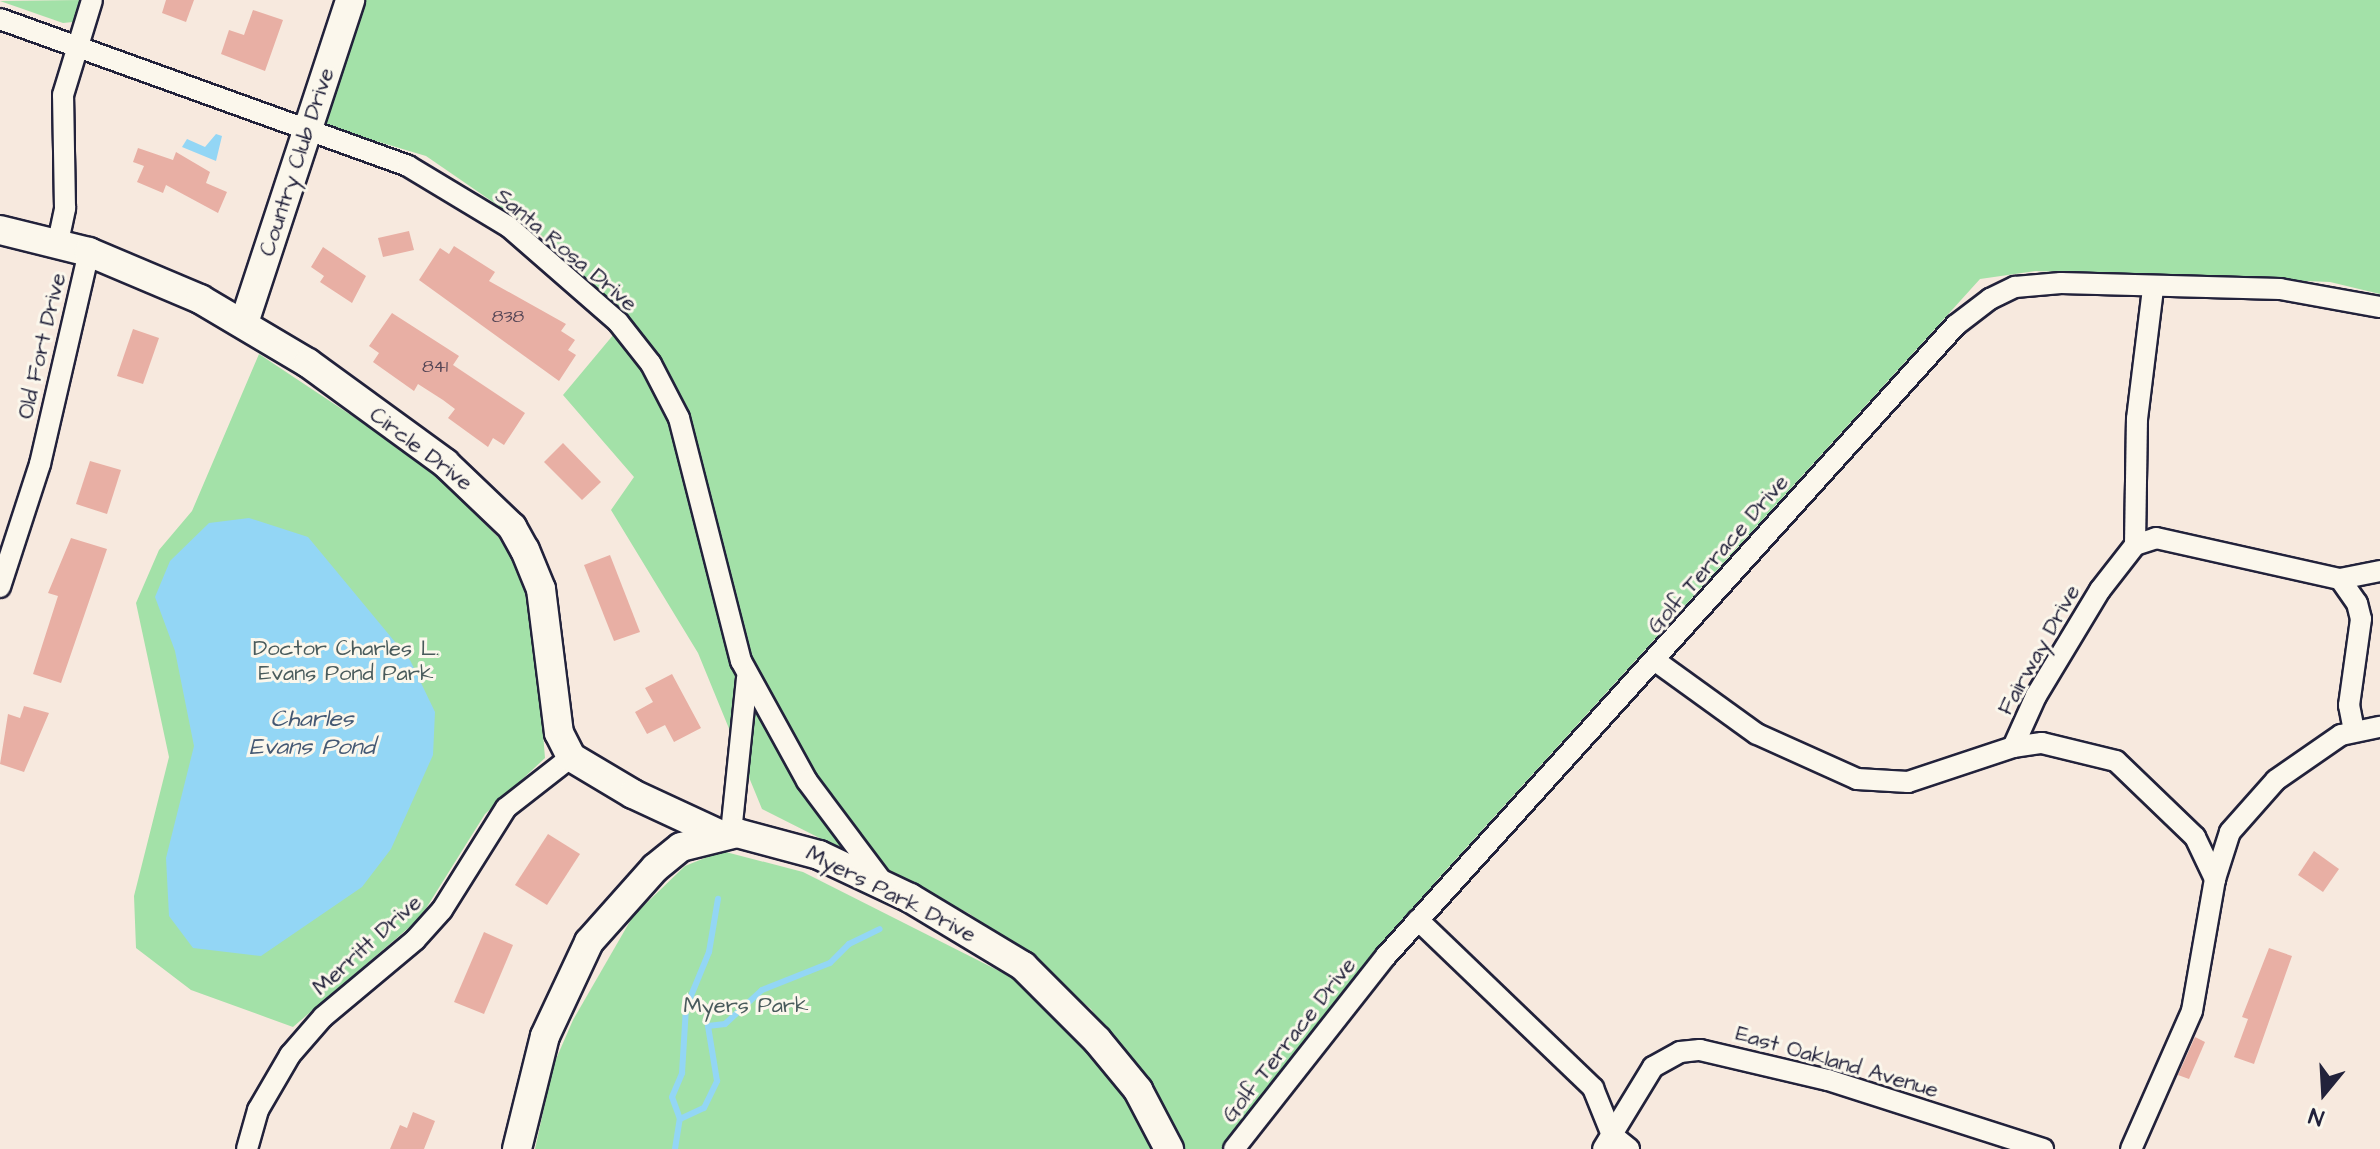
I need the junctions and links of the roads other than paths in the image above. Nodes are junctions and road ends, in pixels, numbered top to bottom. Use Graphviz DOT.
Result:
graph roads {
  1 [pos="92,0"];
  2 [pos="350,0"];
  3 [pos="0,19"];
  4 [pos="76,45"];
  5 [pos="308,130"];
  6 [pos="0,230"];
  7 [pos="58,242"];
  8 [pos="89,252"];
  9 [pos="2153,288"];
  10 [pos="2380,307"];
  11 [pos="244,323"];
  12 [pos="2135,545"];
  13 [pos="2380,571"];
  14 [pos="2340,579"];
  15 [pos="0,587"];
  16 [pos="1657,662"];
  17 [pos="747,675"];
  18 [pos="2380,727"];
  19 [pos="2354,731"];
  20 [pos="2013,747"];
  21 [pos="571,757"];
  22 [pos="725,833"];
  23 [pos="2215,879"];
  24 [pos="887,887"];
  25 [pos="1418,920"];
  26 [pos="1608,1142"];
  27 [pos="247,1149"];
  28 [pos="517,1149"];
  29 [pos="1169,1149"];
  30 [pos="1234,1149"];
  31 [pos="1629,1149"];
  32 [pos="2043,1149"];
  33 [pos="2131,1149"];
  1 -- 4 [label="street, Old Fort Drive"];
  2 -- 5 [label="street, Country Club Drive"];
  3 -- 4 [label="street, Santa Rosa Drive"];
  4 -- 5 [label="street, Santa Rosa Drive"];
  4 -- 7 [label="street, Old Fort Drive"];
  5 -- 11 [label="street, Country Club Drive"];
  5 -- 17 [label="street, Santa Rosa Drive"];
  6 -- 7 [label="street, Circle Drive"];
  7 -- 8 [label="street, Circle Drive"];
  8 -- 11 [label="street, Circle Drive"];
  8 -- 15 [label="street, Old Fort Drive"];
  9 -- 10 [label="street, Golf Terrace Drive"];
  9 -- 12 [label="street"];
  9 -- 16 [label="street, Golf Terrace Drive"];
  11 -- 21 [label="street, Circle Drive"];
  12 -- 14 [label="street"];
  12 -- 20 [label="street, Fairway Drive"];
  13 -- 14 [label="street"];
  14 -- 19 [label="street"];
  16 -- 20 [label="street, Fairway Drive"];
  16 -- 25 [label="street, Golf Terrace Drive"];
  17 -- 22 [label="street, Santa Rosa Drive"];
  17 -- 24 [label="street, Santa Rosa Drive"];
  18 -- 19 [label="street"];
  19 -- 23 [label="street"];
  20 -- 23 [label="street"];
  21 -- 22 [label="street"];
  21 -- 27 [label="street, Merritt Drive"];
  22 -- 24 [label="street, Myers Park Drive"];
  22 -- 28 [label="street, Myers Park Drive"];
  23 -- 33 [label="street"];
  24 -- 29 [label="street, Myers Park Drive"];
  25 -- 26 [label="street"];
  25 -- 30 [label="street, Golf Terrace Drive"];
  26 -- 31 [label="street"];
  26 -- 32 [label="street, East Oakland Avenue"];
}
